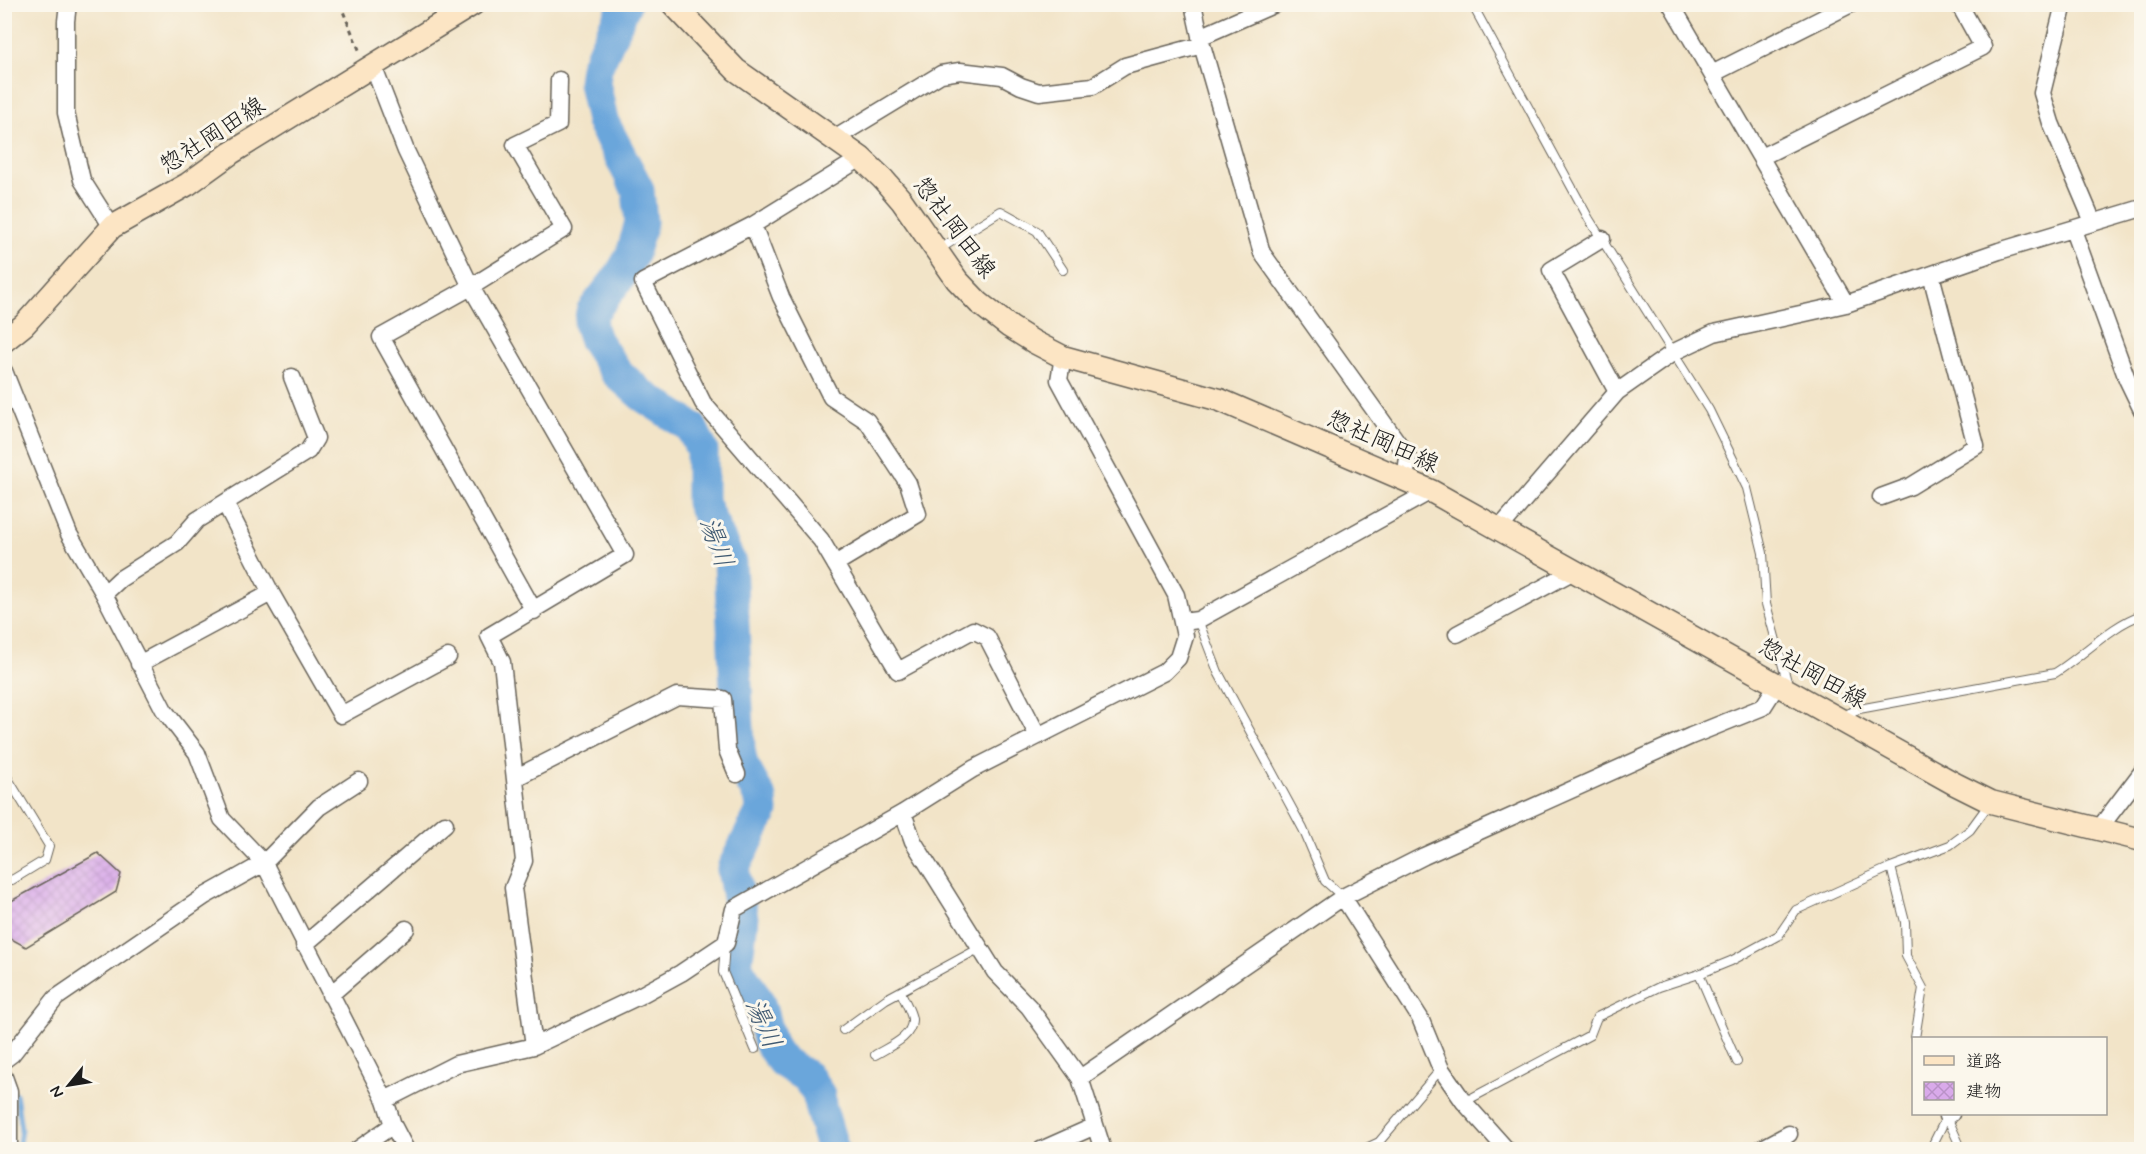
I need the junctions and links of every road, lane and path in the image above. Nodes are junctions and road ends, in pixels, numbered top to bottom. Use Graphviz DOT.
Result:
graph roads {
  1 [pos="68,4"];
  2 [pos="340,4"];
  3 [pos="473,4"];
  4 [pos="673,4"];
  5 [pos="1193,4"];
  6 [pos="1275,4"];
  7 [pos="1472,4"];
  8 [pos="1671,4"];
  9 [pos="1851,4"];
  10 [pos="1959,4"];
  11 [pos="2064,4"];
  12 [pos="1201,41"];
  13 [pos="370,68"];
  14 [pos="1712,74"];
  15 [pos="559,80"];
  16 [pos="834,139"];
  17 [pos="1761,157"];
  18 [pos="861,158"];
  19 [pos="2142,208"];
  20 [pos="2093,222"];
  21 [pos="753,225"];
  22 [pos="112,227"];
  23 [pos="2073,230"];
  24 [pos="1602,239"];
  25 [pos="936,251"];
  26 [pos="1063,270"];
  27 [pos="1931,275"];
  28 [pos="471,287"];
  29 [pos="1846,304"];
  30 [pos="4,340"];
  31 [pos="1674,352"];
  32 [pos="1063,357"];
  33 [pos="4,371"];
  34 [pos="292,377"];
  35 [pos="1617,392"];
  36 [pos="2142,410"];
  37 [pos="1405,480"];
  38 [pos="1431,491"];
  39 [pos="1881,497"];
  40 [pos="225,503"];
  41 [pos="1498,529"];
  42 [pos="835,564"];
  43 [pos="1574,571"];
  44 [pos="271,593"];
  45 [pos="104,594"];
  46 [pos="534,610"];
  47 [pos="2142,615"];
  48 [pos="1191,621"];
  49 [pos="1457,634"];
  50 [pos="448,657"];
  51 [pos="139,664"];
  52 [pos="1784,688"];
  53 [pos="1837,717"];
  54 [pos="1038,736"];
  55 [pos="4,772"];
  56 [pos="2142,772"];
  57 [pos="737,774"];
  58 [pos="515,778"];
  59 [pos="359,781"];
  60 [pos="1991,802"];
  61 [pos="903,813"];
  62 [pos="445,824"];
  63 [pos="2098,830"];
  64 [pos="2142,840"];
  65 [pos="264,863"];
  66 [pos="1891,867"];
  67 [pos="4,878"];
  68 [pos="1343,897"];
  69 [pos="406,929"];
  70 [pos="726,943"];
  71 [pos="304,945"];
  72 [pos="980,948"];
  73 [pos="1699,974"];
  74 [pos="901,992"];
  75 [pos="330,995"];
  76 [pos="843,1030"];
  77 [pos="1915,1037"];
  78 [pos="534,1046"];
  79 [pos="755,1049"];
  80 [pos="875,1055"];
  81 [pos="8,1057"];
  82 [pos="1737,1062"];
  83 [pos="1442,1069"];
  84 [pos="4,1077"];
  85 [pos="1080,1078"];
  86 [pos="385,1100"];
  87 [pos="1464,1102"];
  88 [pos="1947,1115"];
  89 [pos="1948,1115"];
  90 [pos="393,1125"];
  91 [pos="1095,1126"];
  92 [pos="1788,1134"];
  93 [pos="9,1149"];
  94 [pos="357,1149"];
  95 [pos="406,1149"];
  96 [pos="1041,1149"];
  97 [pos="1103,1149"];
  98 [pos="1362,1149"];
  99 [pos="1507,1149"];
  100 [pos="1759,1149"];
  101 [pos="1930,1149"];
  102 [pos="1962,1149"];
  1 -- 22 [label="street"];
  2 -- 13 [label="path"];
  3 -- 13 [label="main road, 惣社岡田線"];
  4 -- 16 [label="main road, 惣社岡田線"];
  5 -- 12 [label="street"];
  6 -- 12 [label="street"];
  7 -- 24 [label="lane"];
  8 -- 14 [label="street"];
  9 -- 14 [label="street"];
  10 -- 17 [label="street"];
  11 -- 20 [label="street"];
  12 -- 16 [label="street"];
  12 -- 37 [label="street"];
  13 -- 22 [label="main road, 惣社岡田線"];
  13 -- 28 [label="street"];
  14 -- 17 [label="street"];
  15 -- 28 [label="street"];
  16 -- 18 [label="main road, 惣社岡田線"];
  17 -- 29 [label="street"];
  18 -- 21 [label="street"];
  18 -- 25 [label="main road, 惣社岡田線"];
  19 -- 20 [label="street"];
  20 -- 23 [label="street"];
  21 -- 42 [label="street"];
  21 -- 42 [label="street"];
  22 -- 30 [label="main road, 惣社岡田線"];
  23 -- 27 [label="street"];
  23 -- 36 [label="street"];
  24 -- 31 [label="lane"];
  24 -- 35 [label="street"];
  25 -- 26 [label="lane"];
  25 -- 32 [label="main road, 惣社岡田線"];
  27 -- 29 [label="street"];
  27 -- 39 [label="street"];
  28 -- 46 [label="street"];
  28 -- 46 [label="street"];
  29 -- 31 [label="street"];
  31 -- 35 [label="street"];
  31 -- 52 [label="lane"];
  32 -- 37 [label="main road, 惣社岡田線"];
  32 -- 48 [label="street"];
  33 -- 45 [label="street"];
  34 -- 40 [label="street"];
  35 -- 41 [label="street"];
  37 -- 38 [label="main road, 惣社岡田線"];
  38 -- 41 [label="main road, 惣社岡田線"];
  38 -- 48 [label="street"];
  40 -- 44 [label="street"];
  40 -- 45 [label="street"];
  41 -- 43 [label="main road, 惣社岡田線"];
  42 -- 54 [label="street"];
  43 -- 49 [label="street"];
  43 -- 52 [label="main road, 惣社岡田線"];
  44 -- 50 [label="street"];
  44 -- 51 [label="street"];
  45 -- 51 [label="street"];
  46 -- 58 [label="street"];
  47 -- 53 [label="lane"];
  48 -- 54 [label="street"];
  48 -- 68 [label="lane"];
  51 -- 65 [label="street"];
  52 -- 53 [label="main road, 惣社岡田線"];
  52 -- 68 [label="street"];
  53 -- 60 [label="main road, 惣社岡田線"];
  54 -- 61 [label="street"];
  55 -- 67 [label="lane"];
  56 -- 63 [label="street"];
  57 -- 58 [label="street"];
  58 -- 78 [label="street"];
  59 -- 65 [label="street"];
  60 -- 63 [label="main road, 惣社岡田線"];
  60 -- 66 [label="lane"];
  61 -- 70 [label="street"];
  61 -- 72 [label="street"];
  62 -- 71 [label="street"];
  63 -- 64 [label="main road, 惣社岡田線"];
  65 -- 71 [label="street"];
  65 -- 81 [label="street"];
  66 -- 73 [label="lane"];
  66 -- 77 [label="lane"];
  68 -- 83 [label="street"];
  68 -- 85 [label="street"];
  69 -- 75 [label="street"];
  70 -- 78 [label="street"];
  70 -- 79 [label="lane"];
  71 -- 75 [label="street"];
  72 -- 74 [label="lane"];
  72 -- 85 [label="street"];
  73 -- 82 [label="lane"];
  73 -- 87 [label="lane"];
  74 -- 76 [label="lane"];
  74 -- 80 [label="lane"];
  75 -- 86 [label="street"];
  78 -- 86 [label="street"];
  83 -- 87 [label="street"];
  83 -- 98 [label="lane"];
  84 -- 93 [label="street"];
  85 -- 91 [label="street"];
  86 -- 90 [label="street"];
  87 -- 99 [label="street"];
  88 -- 101 [label="lane"];
  89 -- 102 [label="lane"];
  90 -- 94 [label="street"];
  90 -- 95 [label="street"];
  91 -- 96 [label="street"];
  91 -- 97 [label="street"];
  92 -- 100 [label="street"];
}
